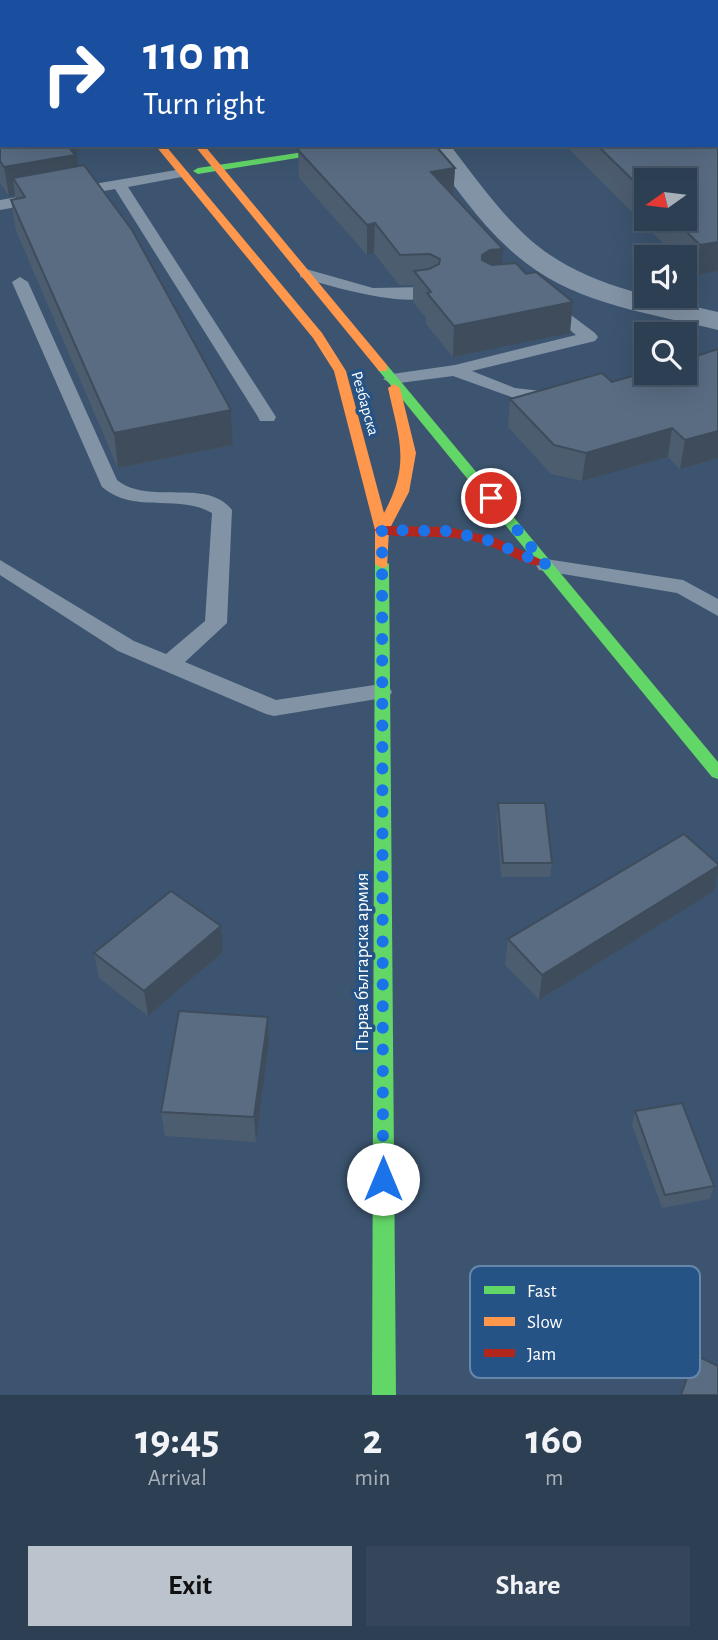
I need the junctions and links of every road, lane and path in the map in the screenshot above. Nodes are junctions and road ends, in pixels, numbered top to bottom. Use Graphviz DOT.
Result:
graph roads {
  1 [pos="162,147"];
  2 [pos="201,147"];
  3 [pos="359,147"];
  4 [pos="439,147"];
  5 [pos="217,168"];
  6 [pos="182,173"];
  7 [pos="119,184"];
  8 [pos="0,205"];
  9 [pos="306,274"];
  10 [pos="20,282"];
  11 [pos="429,292"];
  12 [pos="537,293"];
  13 [pos="718,321"];
  14 [pos="455,370"];
  15 [pos="392,379"];
  16 [pos="572,397"];
  17 [pos="267,417"];
  18 [pos="382,530"];
  19 [pos="546,565"];
  20 [pos="0,566"];
  21 [pos="718,609"];
  22 [pos="169,664"];
  23 [pos="381,692"];
  24 [pos="718,773"];
  25 [pos="384,1395"];
  1 -- 6 [label="street, Резбарска"];
  2 -- 5 [label="street, Резбарска"];
  3 -- 5 [label="street"];
  4 -- 13 [label="street"];
  5 -- 6 [label="street"];
  5 -- 9 [label="street, Резбарска"];
  6 -- 7 [label="lane"];
  6 -- 18 [label="street, Резбарска"];
  7 -- 8 [label="lane"];
  7 -- 17 [label="lane"];
  9 -- 11 [label="lane"];
  9 -- 15 [label="street, Резбарска"];
  10 -- 22 [label="lane"];
  12 -- 14 [label="lane"];
  14 -- 15 [label="lane"];
  14 -- 16 [label="lane"];
  15 -- 18 [label="street, Резбарска"];
  15 -- 19 [label="street, Резбарска"];
  18 -- 19 [label="street"];
  18 -- 23 [label="street, Първа българска армия"];
  19 -- 21 [label="lane"];
  19 -- 24 [label="street, Резбарска"];
  20 -- 22 [label="lane"];
  22 -- 23 [label="lane"];
  23 -- 25 [label="street, Първа българска армия"];
}
